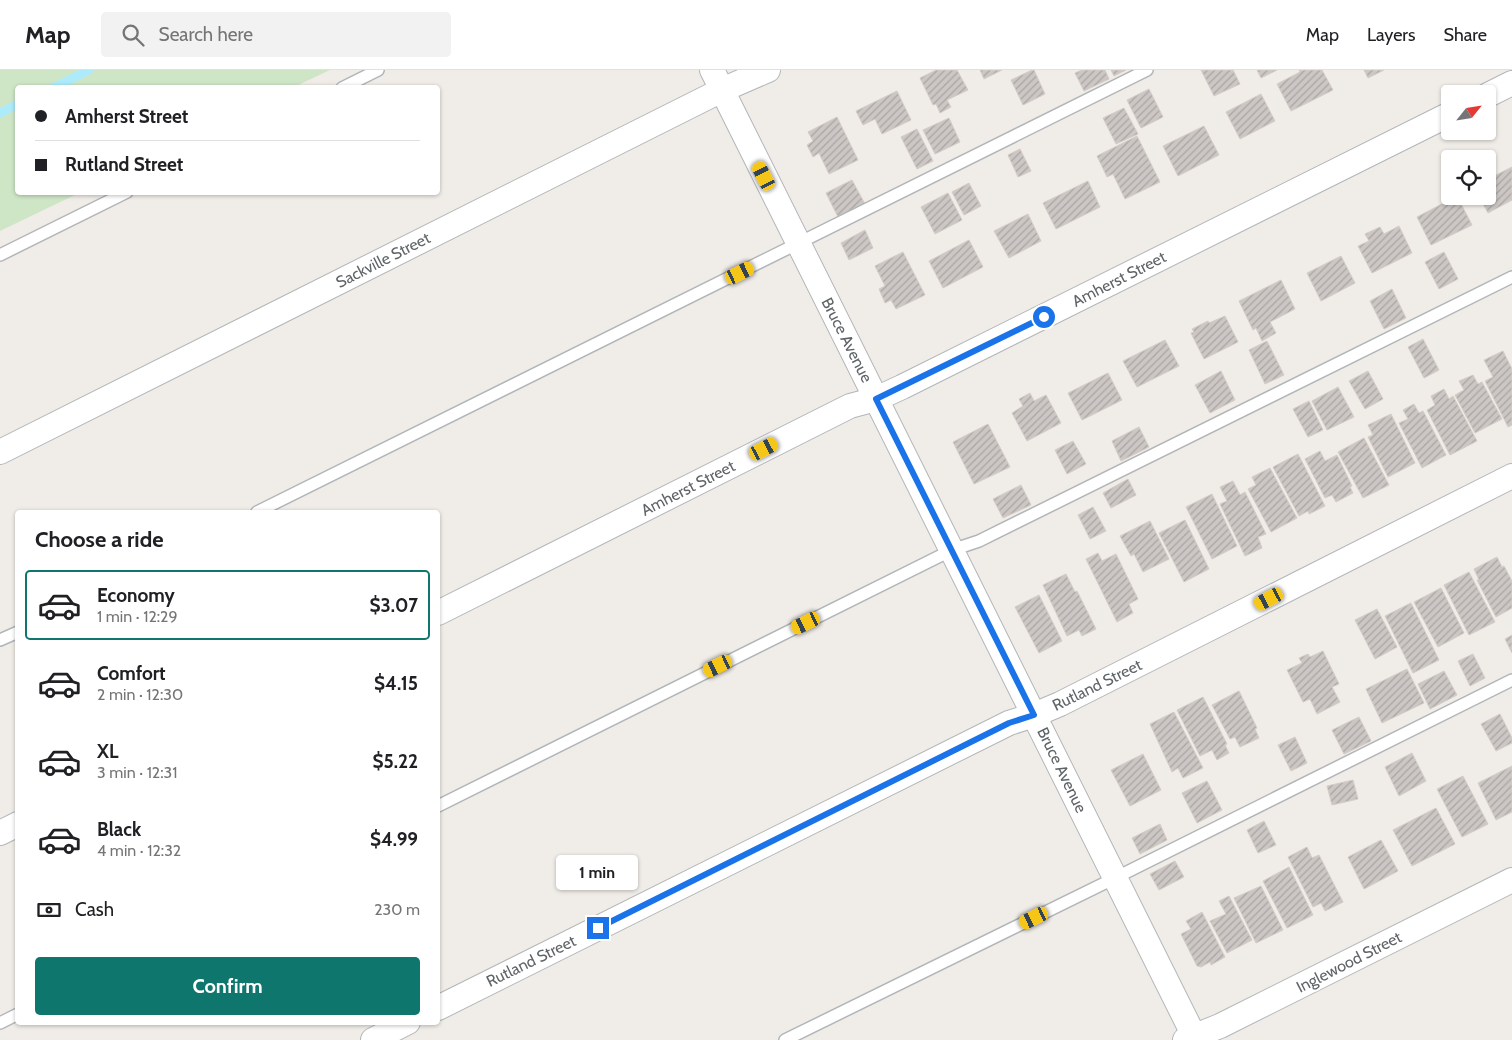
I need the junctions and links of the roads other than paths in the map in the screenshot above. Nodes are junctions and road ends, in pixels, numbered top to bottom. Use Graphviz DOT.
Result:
graph roads {
  1 [pos="378,70"];
  2 [pos="768,70"];
  3 [pos="1147,70"];
  4 [pos="717,80"];
  5 [pos="1512,83"];
  6 [pos="348,85"];
  7 [pos="1496,91"];
  8 [pos="1441,118"];
  9 [pos="121,195"];
  10 [pos="798,244"];
  11 [pos="0,255"];
  12 [pos="1512,277"];
  13 [pos="876,399"];
  14 [pos="0,452"];
  15 [pos="1512,476"];
  16 [pos="261,510"];
  17 [pos="952,550"];
  18 [pos="440,612"];
  19 [pos="15,633"];
  20 [pos="0,640"];
  21 [pos="1512,680"];
  22 [pos="1034,715"];
  23 [pos="440,805"];
  24 [pos="15,826"];
  25 [pos="0,833"];
  26 [pos="1115,878"];
  27 [pos="1512,880"];
  28 [pos="440,1007"];
  29 [pos="15,1016"];
  30 [pos="0,1023"];
  31 [pos="402,1025"];
  32 [pos="1192,1038"];
  33 [pos="373,1040"];
  34 [pos="785,1040"];
  1 -- 6 [label="lane"];
  2 -- 4 [label="street, Sackville Street"];
  3 -- 10 [label="lane"];
  4 -- 10 [label="street, Bruce Avenue"];
  4 -- 14 [label="street, Sackville Street"];
  5 -- 7 [label="street"];
  8 -- 13 [label="street, Amherst Street"];
  9 -- 11 [label="lane"];
  10 -- 13 [label="street, Bruce Avenue"];
  10 -- 16 [label="lane"];
  12 -- 17 [label="lane"];
  13 -- 17 [label="street, Bruce Avenue"];
  13 -- 18 [label="street, Amherst Street"];
  15 -- 22 [label="street, Rutland Street"];
  17 -- 22 [label="street, Bruce Avenue"];
  17 -- 23 [label="lane"];
  19 -- 20 [label="lane"];
  21 -- 26 [label="lane"];
  22 -- 26 [label="street, Bruce Avenue"];
  22 -- 28 [label="street, Rutland Street"];
  24 -- 25 [label="street"];
  26 -- 32 [label="street, Bruce Avenue"];
  26 -- 34 [label="lane"];
  27 -- 32 [label="street, Inglewood Street"];
  29 -- 30 [label="lane"];
  31 -- 33 [label="street"];
}
